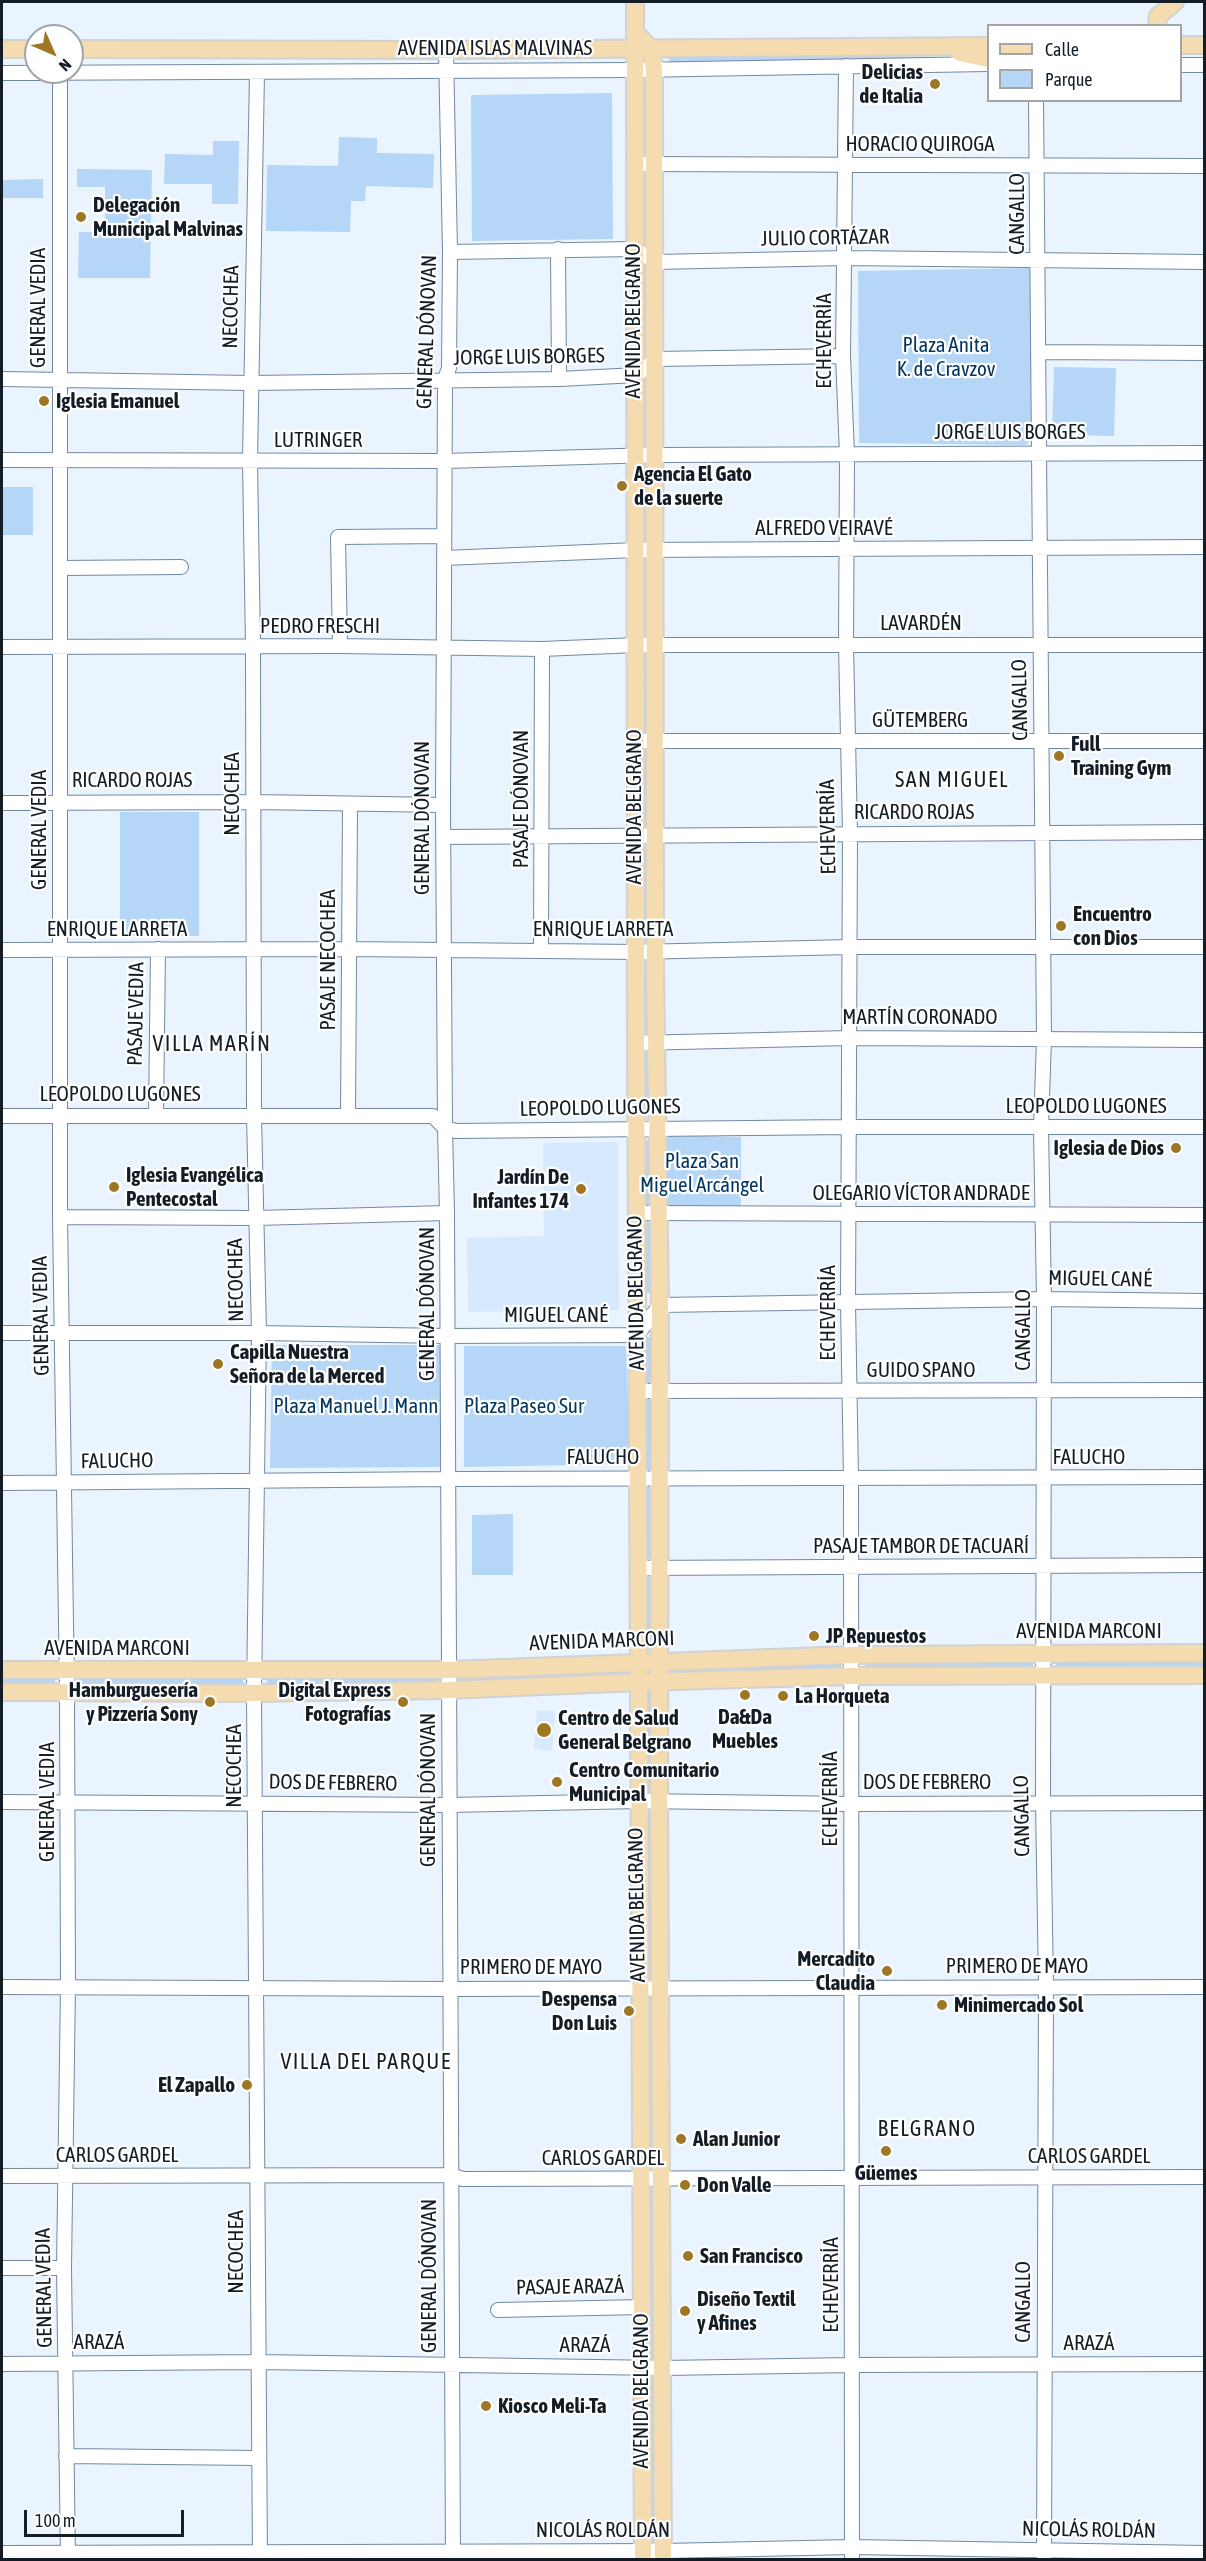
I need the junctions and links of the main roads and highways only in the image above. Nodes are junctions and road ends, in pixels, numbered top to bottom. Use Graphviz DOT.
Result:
graph roads {
  1 [pos="635,2"];
  2 [pos="1175,2"];
  3 [pos="1157,24"];
  4 [pos="640,43"];
  5 [pos="1182,45"];
  6 [pos="1204,45"];
  7 [pos="926,46"];
  8 [pos="987,46"];
  9 [pos="2,49"];
  10 [pos="24,49"];
  11 [pos="84,49"];
  12 [pos="987,59"];
  13 [pos="1204,1653"];
  14 [pos="659,1661"];
  15 [pos="639,1662"];
  16 [pos="2,1670"];
  17 [pos="1204,1675"];
  18 [pos="659,1681"];
  19 [pos="639,1682"];
  20 [pos="2,1692"];
  21 [pos="643,2555"];
  22 [pos="664,2555"];
  1 -- 4 [label="main road, AVENIDA BELGRANO"];
  2 -- 3 [label="main road"];
  4 -- 7 [label="main road, AVENIDA ISLAS MALVINAS"];
  4 -- 11 [label="main road, AVENIDA ISLAS MALVINAS"];
  4 -- 14 [label="main road, AVENIDA BELGRANO"];
  4 -- 15 [label="main road, AVENIDA BELGRANO"];
  5 -- 6 [label="main road"];
  7 -- 8 [label="main road, AVENIDA ISLAS MALVINAS"];
  7 -- 12 [label="main road"];
  9 -- 10 [label="main road"];
  13 -- 14 [label="main road, AVENIDA MARCONI"];
  14 -- 15 [label="main road, AVENIDA MARCONI"];
  14 -- 18 [label="main road, AVENIDA BELGRANO"];
  15 -- 16 [label="main road, AVENIDA MARCONI"];
  15 -- 19 [label="main road, AVENIDA BELGRANO"];
  17 -- 18 [label="main road, AVENIDA MARCONI"];
  18 -- 19 [label="main road, AVENIDA MARCONI"];
  18 -- 22 [label="main road, AVENIDA BELGRANO"];
  19 -- 20 [label="main road, AVENIDA MARCONI"];
  19 -- 21 [label="main road, AVENIDA BELGRANO"];
}
